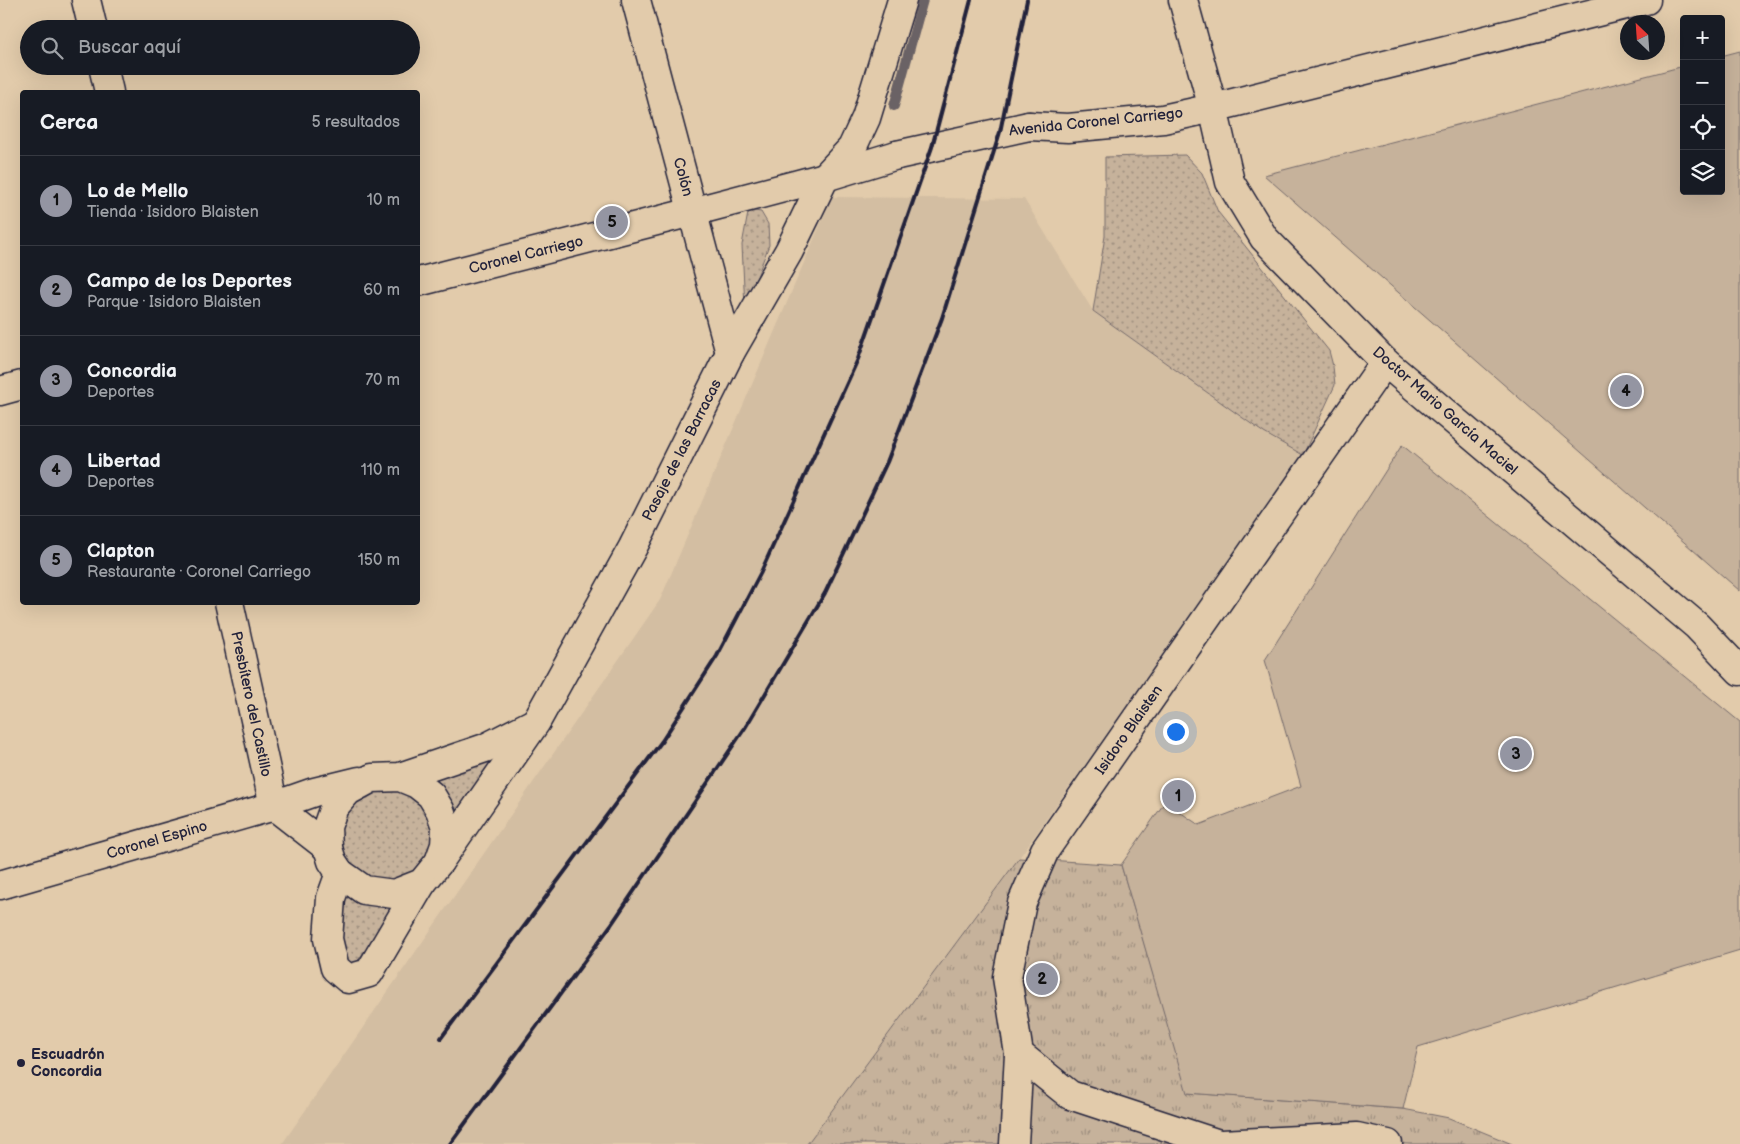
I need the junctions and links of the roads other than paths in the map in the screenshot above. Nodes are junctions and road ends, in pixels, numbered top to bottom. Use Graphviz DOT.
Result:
graph roads {
  1 [pos="86,0"];
  2 [pos="636,0"];
  3 [pos="902,0"];
  4 [pos="1183,0"];
  5 [pos="1646,0"];
  6 [pos="92,20"];
  7 [pos="105,75"];
  8 [pos="109,90"];
  9 [pos="1214,108"];
  10 [pos="826,177"];
  11 [pos="692,212"];
  12 [pos="420,281"];
  13 [pos="730,353"];
  14 [pos="1385,362"];
  15 [pos="20,386"];
  16 [pos="0,391"];
  17 [pos="230,605"];
  18 [pos="1740,671"];
  19 [pos="536,722"];
  20 [pos="400,777"];
  21 [pos="372,778"];
  22 [pos="314,792"];
  23 [pos="274,806"];
  24 [pos="328,848"];
  25 [pos="440,862"];
  26 [pos="340,873"];
  27 [pos="422,883"];
  28 [pos="2,886"];
  29 [pos="1019,1054"];
  30 [pos="1014,1144"];
  31 [pos="1221,1144"];
  32 [pos="1388,1144"];
  1 -- 6 [label="street"];
  2 -- 11 [label="street, Colón"];
  3 -- 10 [label="street, Pasaje de las Barracas"];
  4 -- 9 [label="street, Doctor Mario García Maciel"];
  5 -- 9 [label="street, Avenida Coronel Carriego"];
  7 -- 8 [label="street"];
  9 -- 10 [label="street, Avenida Coronel Carriego"];
  9 -- 14 [label="street, Doctor Mario García Maciel"];
  10 -- 11 [label="street, Avenida Coronel Carriego"];
  10 -- 13 [label="street, Pasaje de las Barracas"];
  11 -- 12 [label="street, Coronel Carriego"];
  11 -- 13 [label="street, Colón"];
  13 -- 19 [label="street, Pasaje de las Barracas"];
  14 -- 18 [label="street, Doctor Mario García Maciel"];
  14 -- 29 [label="street, Isidoro Blaisten"];
  15 -- 16 [label="street"];
  17 -- 23 [label="street, Presbítero del Castillo"];
  19 -- 20 [label="street, Pasaje de las Barracas"];
  19 -- 25 [label="street, Pasaje de las Barracas"];
  20 -- 21 [label="street, Pasaje de las Barracas"];
  20 -- 25 [label="street, Pasaje de las Barracas"];
  21 -- 22 [label="street, Pasaje de las Barracas"];
  21 -- 24 [label="street, Pasaje de las Barracas"];
  22 -- 23 [label="street, Coronel Espino"];
  23 -- 24 [label="street, Pasaje de las Barracas"];
  23 -- 28 [label="street, Coronel Espino"];
  24 -- 26 [label="street, Pasaje de las Barracas"];
  25 -- 27 [label="street, Pasaje de las Barracas"];
  26 -- 27 [label="street, Pasaje de las Barracas"];
  26 -- 27 [label="street, Pasaje de las Barracas"];
  29 -- 30 [label="street, Isidoro Blaisten"];
  29 -- 31 [label="street"];
  31 -- 32 [label="street"];
}
